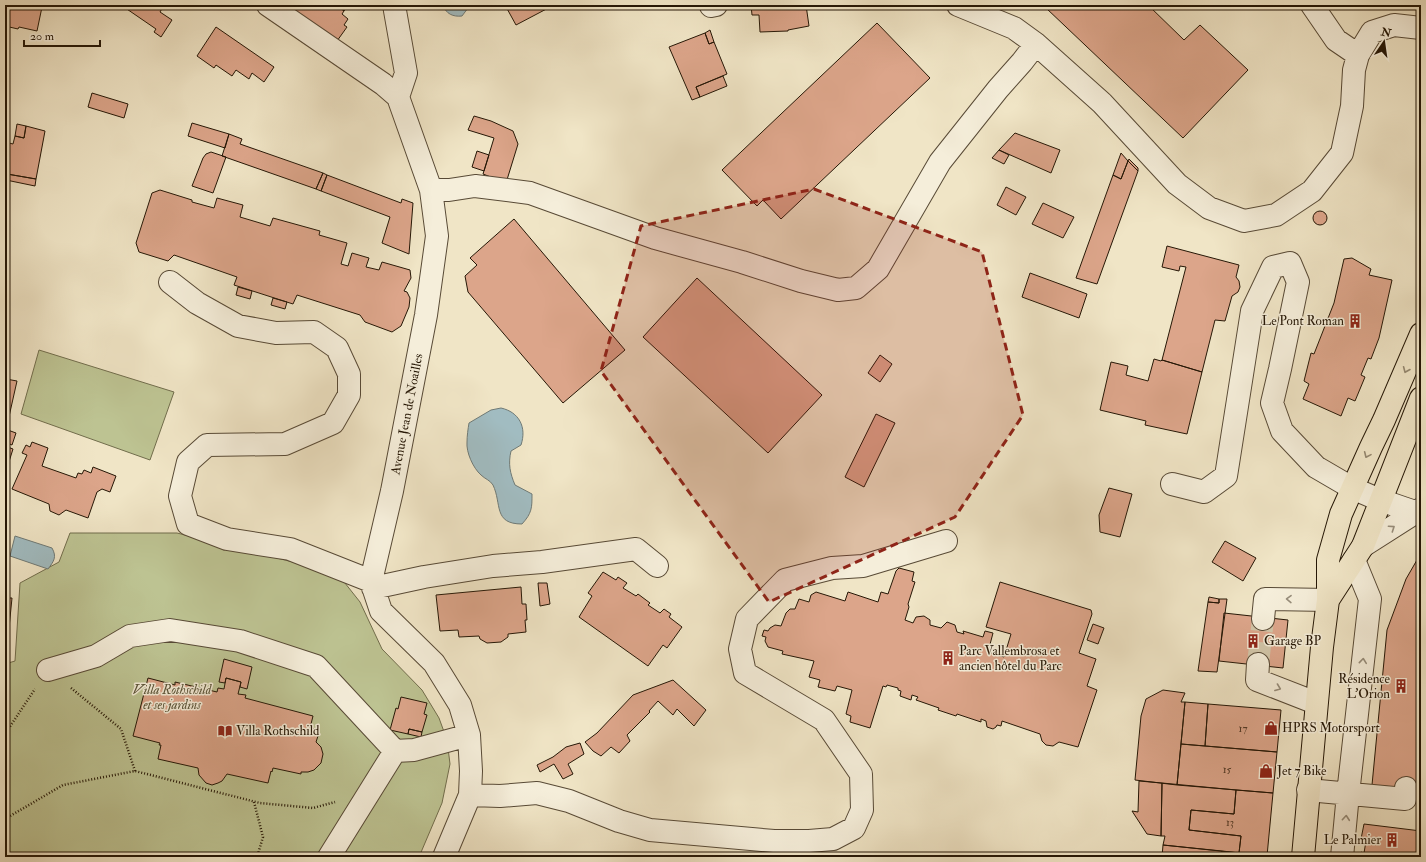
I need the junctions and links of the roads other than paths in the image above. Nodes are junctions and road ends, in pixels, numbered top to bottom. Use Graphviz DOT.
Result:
graph roads {
  1 [pos="268,5"];
  2 [pos="394,5"];
  3 [pos="958,5"];
  4 [pos="1312,5"];
  5 [pos="1421,28"];
  6 [pos="1036,44"];
  7 [pos="1358,55"];
  8 [pos="398,97"];
  9 [pos="431,190"];
  10 [pos="170,282"];
  11 [pos="1421,334"];
  12 [pos="1421,398"];
  13 [pos="1172,484"];
  14 [pos="1352,488"];
  15 [pos="1380,500"];
  16 [pos="1418,511"];
  17 [pos="946,541"];
  18 [pos="1358,553"];
  19 [pos="657,566"];
  20 [pos="372,585"];
  21 [pos="1328,600"];
  22 [pos="1263,619"];
  23 [pos="1258,664"];
  24 [pos="48,670"];
  25 [pos="1316,703"];
  26 [pos="469,735"];
  27 [pos="395,750"];
  28 [pos="1406,788"];
  29 [pos="1308,790"];
  30 [pos="1348,794"];
  31 [pos="470,795"];
  32 [pos="329,857"];
  33 [pos="444,857"];
  34 [pos="1303,857"];
  35 [pos="1342,857"];
  1 -- 8 [label="street, Avenue Jean de Noailles"];
  2 -- 8 [label="street"];
  3 -- 6 [label="street"];
  4 -- 7 [label="street"];
  5 -- 7 [label="street"];
  6 -- 7 [label="street"];
  6 -- 9 [label="street"];
  8 -- 9 [label="street, Avenue Jean de Noailles"];
  9 -- 20 [label="street, Avenue Jean de Noailles"];
  10 -- 20 [label="street"];
  11 -- 14 [label="highway, one-way"];
  12 -- 15 [label="highway"];
  13 -- 14 [label="street"];
  14 -- 15 [label="street"];
  14 -- 21 [label="highway"];
  15 -- 16 [label="street"];
  15 -- 18 [label="highway"];
  18 -- 16 [label="street, one-way"];
  17 -- 31 [label="street"];
  18 -- 21 [label="highway"];
  30 -- 18 [label="street, one-way"];
  19 -- 20 [label="street"];
  20 -- 26 [label="street"];
  21 -- 22 [label="street, one-way"];
  21 -- 25 [label="highway"];
  23 -- 25 [label="street, one-way"];
  24 -- 27 [label="street"];
  25 -- 29 [label="highway"];
  26 -- 27 [label="street"];
  26 -- 31 [label="street"];
  27 -- 32 [label="street"];
  28 -- 30 [label="street"];
  29 -- 30 [label="street"];
  29 -- 34 [label="highway"];
  35 -- 30 [label="street, one-way"];
  31 -- 33 [label="street"];
}
